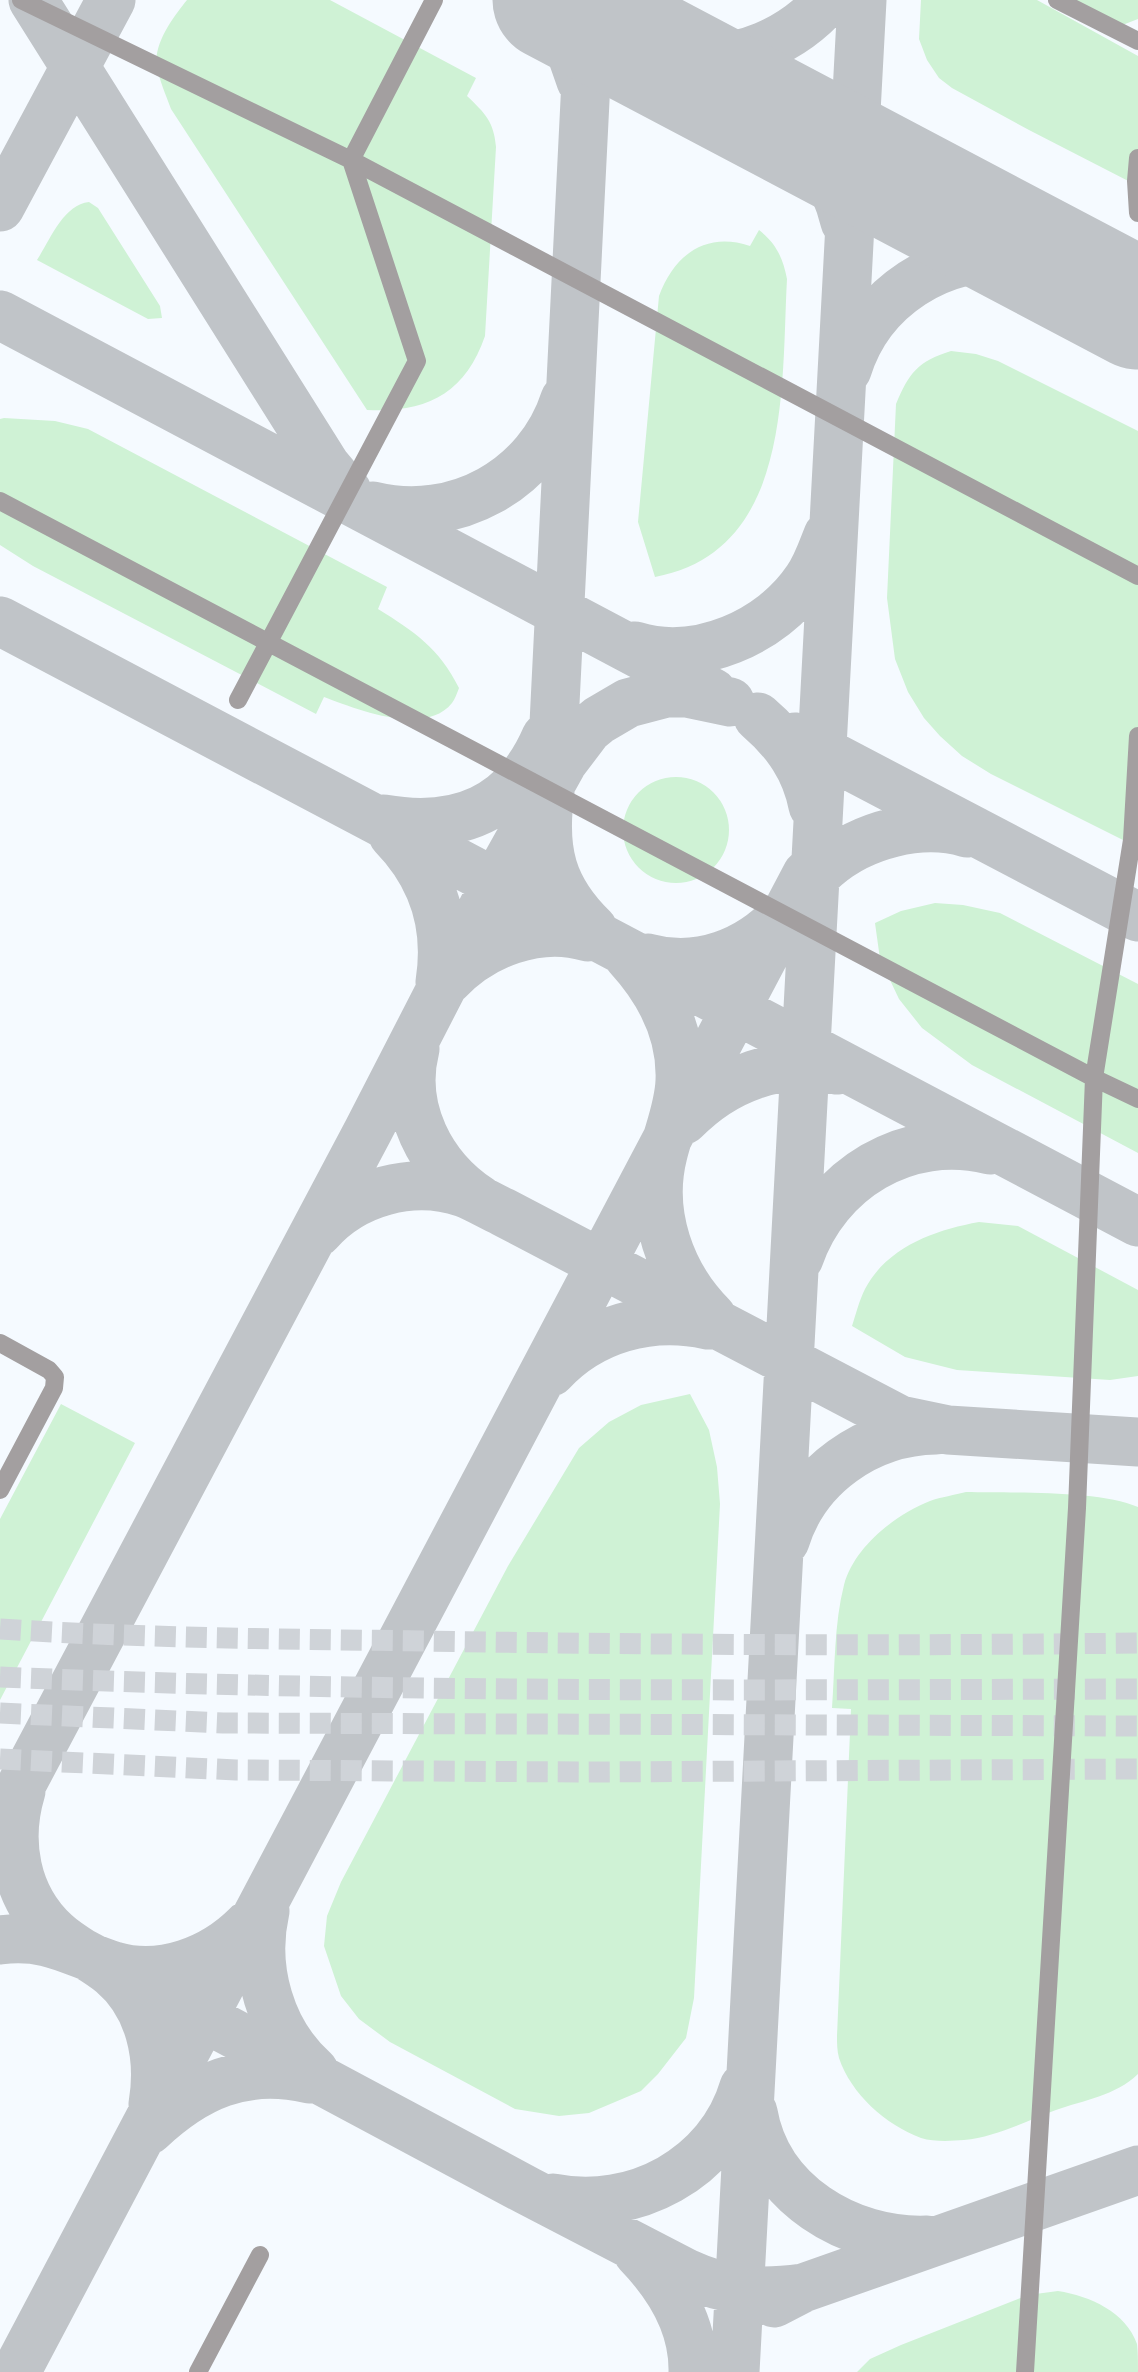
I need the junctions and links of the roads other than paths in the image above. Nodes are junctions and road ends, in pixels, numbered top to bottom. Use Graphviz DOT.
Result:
graph roads {
  1 [pos="21,0"];
  2 [pos="434,0"];
  3 [pos="1057,0"];
  4 [pos="1138,41"];
  5 [pos="1138,158"];
  6 [pos="351,160"];
  7 [pos="1138,213"];
  8 [pos="0,501"];
  9 [pos="1138,576"];
  10 [pos="268,643"];
  11 [pos="238,701"];
  12 [pos="1138,736"];
  13 [pos="1094,1078"];
  14 [pos="1138,1098"];
  15 [pos="0,1343"];
  16 [pos="0,1490"];
  17 [pos="260,2255"];
  18 [pos="198,2372"];
  19 [pos="1025,2372"];
  1 -- 6 [label="lane"];
  2 -- 6 [label="lane"];
  3 -- 4 [label="lane"];
  5 -- 7 [label="lane"];
  6 -- 9 [label="lane"];
  6 -- 10 [label="lane"];
  8 -- 10 [label="lane"];
  10 -- 11 [label="lane"];
  10 -- 13 [label="lane"];
  12 -- 13 [label="lane"];
  13 -- 14 [label="lane"];
  13 -- 19 [label="lane"];
  15 -- 16 [label="lane"];
  17 -- 18 [label="lane"];
}
